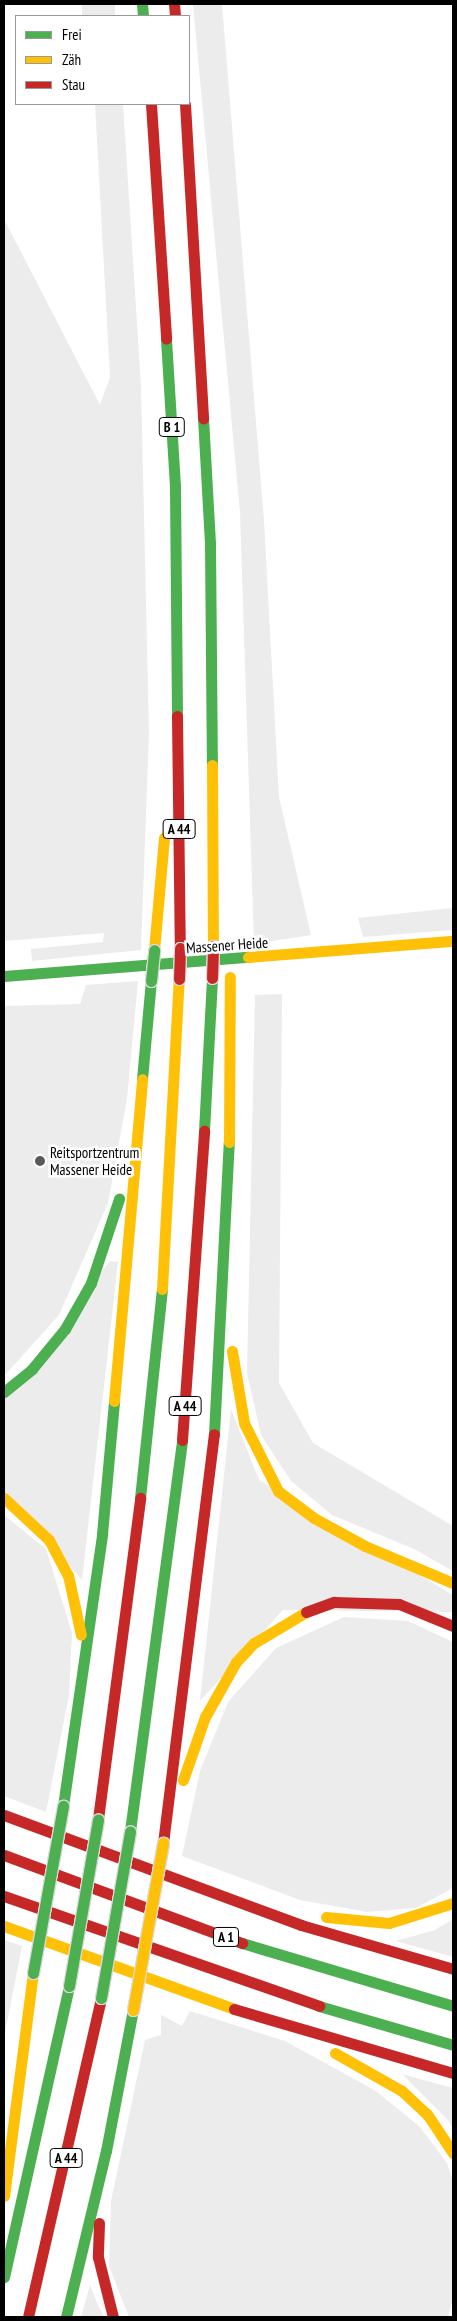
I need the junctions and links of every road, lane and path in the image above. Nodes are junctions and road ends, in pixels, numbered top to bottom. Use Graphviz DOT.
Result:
graph roads {
  1 [pos="151,105"];
  2 [pos="184,105"];
  3 [pos="178,709"];
  4 [pos="215,818"];
  5 [pos="227,908"];
  6 [pos="453,942"];
  7 [pos="230,945"];
  8 [pos="4,976"];
  9 [pos="135,1140"];
  10 [pos="228,1222"];
  11 [pos="4,1392"];
  12 [pos="4,1498"];
  13 [pos="453,1583"];
  14 [pos="453,1626"];
  15 [pos="79,1708"];
  16 [pos="4,1815"];
  17 [pos="163,1843"];
  18 [pos="4,1855"];
  19 [pos="204,1887"];
  20 [pos="4,1896"];
  21 [pos="453,1903"];
  22 [pos="7,1928"];
  23 [pos="453,1969"];
  24 [pos="33,1973"];
  25 [pos="453,2006"];
  26 [pos="285,2027"];
  27 [pos="10,2045"];
  28 [pos="453,2045"];
  29 [pos="453,2074"];
  30 [pos="106,2151"];
  31 [pos="453,2153"];
  32 [pos="4,2196"];
  33 [pos="4,2277"];
  34 [pos="28,2317"];
  35 [pos="66,2317"];
  36 [pos="112,2317"];
  1 -- 3 [label="main road, B 1"];
  2 -- 4 [label="main road, B 1"];
  3 -- 9 [label="main road, bridge"];
  3 -- 33 [label="main road, A 44, bridge"];
  4 -- 5 [label="main road"];
  4 -- 34 [label="main road, A 44, bridge"];
  6 -- 8 [label="main road, Massener Heide"];
  7 -- 10 [label="main road"];
  9 -- 11 [label="main road"];
  9 -- 15 [label="main road"];
  10 -- 13 [label="main road"];
  10 -- 17 [label="main road"];
  12 -- 15 [label="main road"];
  14 -- 17 [label="main road"];
  15 -- 24 [label="main road, bridge"];
  16 -- 19 [label="main road"];
  17 -- 30 [label="main road, bridge"];
  18 -- 25 [label="main road, A 1"];
  19 -- 21 [label="main road"];
  19 -- 23 [label="main road"];
  20 -- 28 [label="main road, A 1"];
  22 -- 26 [label="main road"];
  24 -- 27 [label="main road"];
  24 -- 32 [label="main road"];
  26 -- 29 [label="main road"];
  26 -- 31 [label="main road"];
  30 -- 35 [label="main road"];
  30 -- 36 [label="main road"];
}
